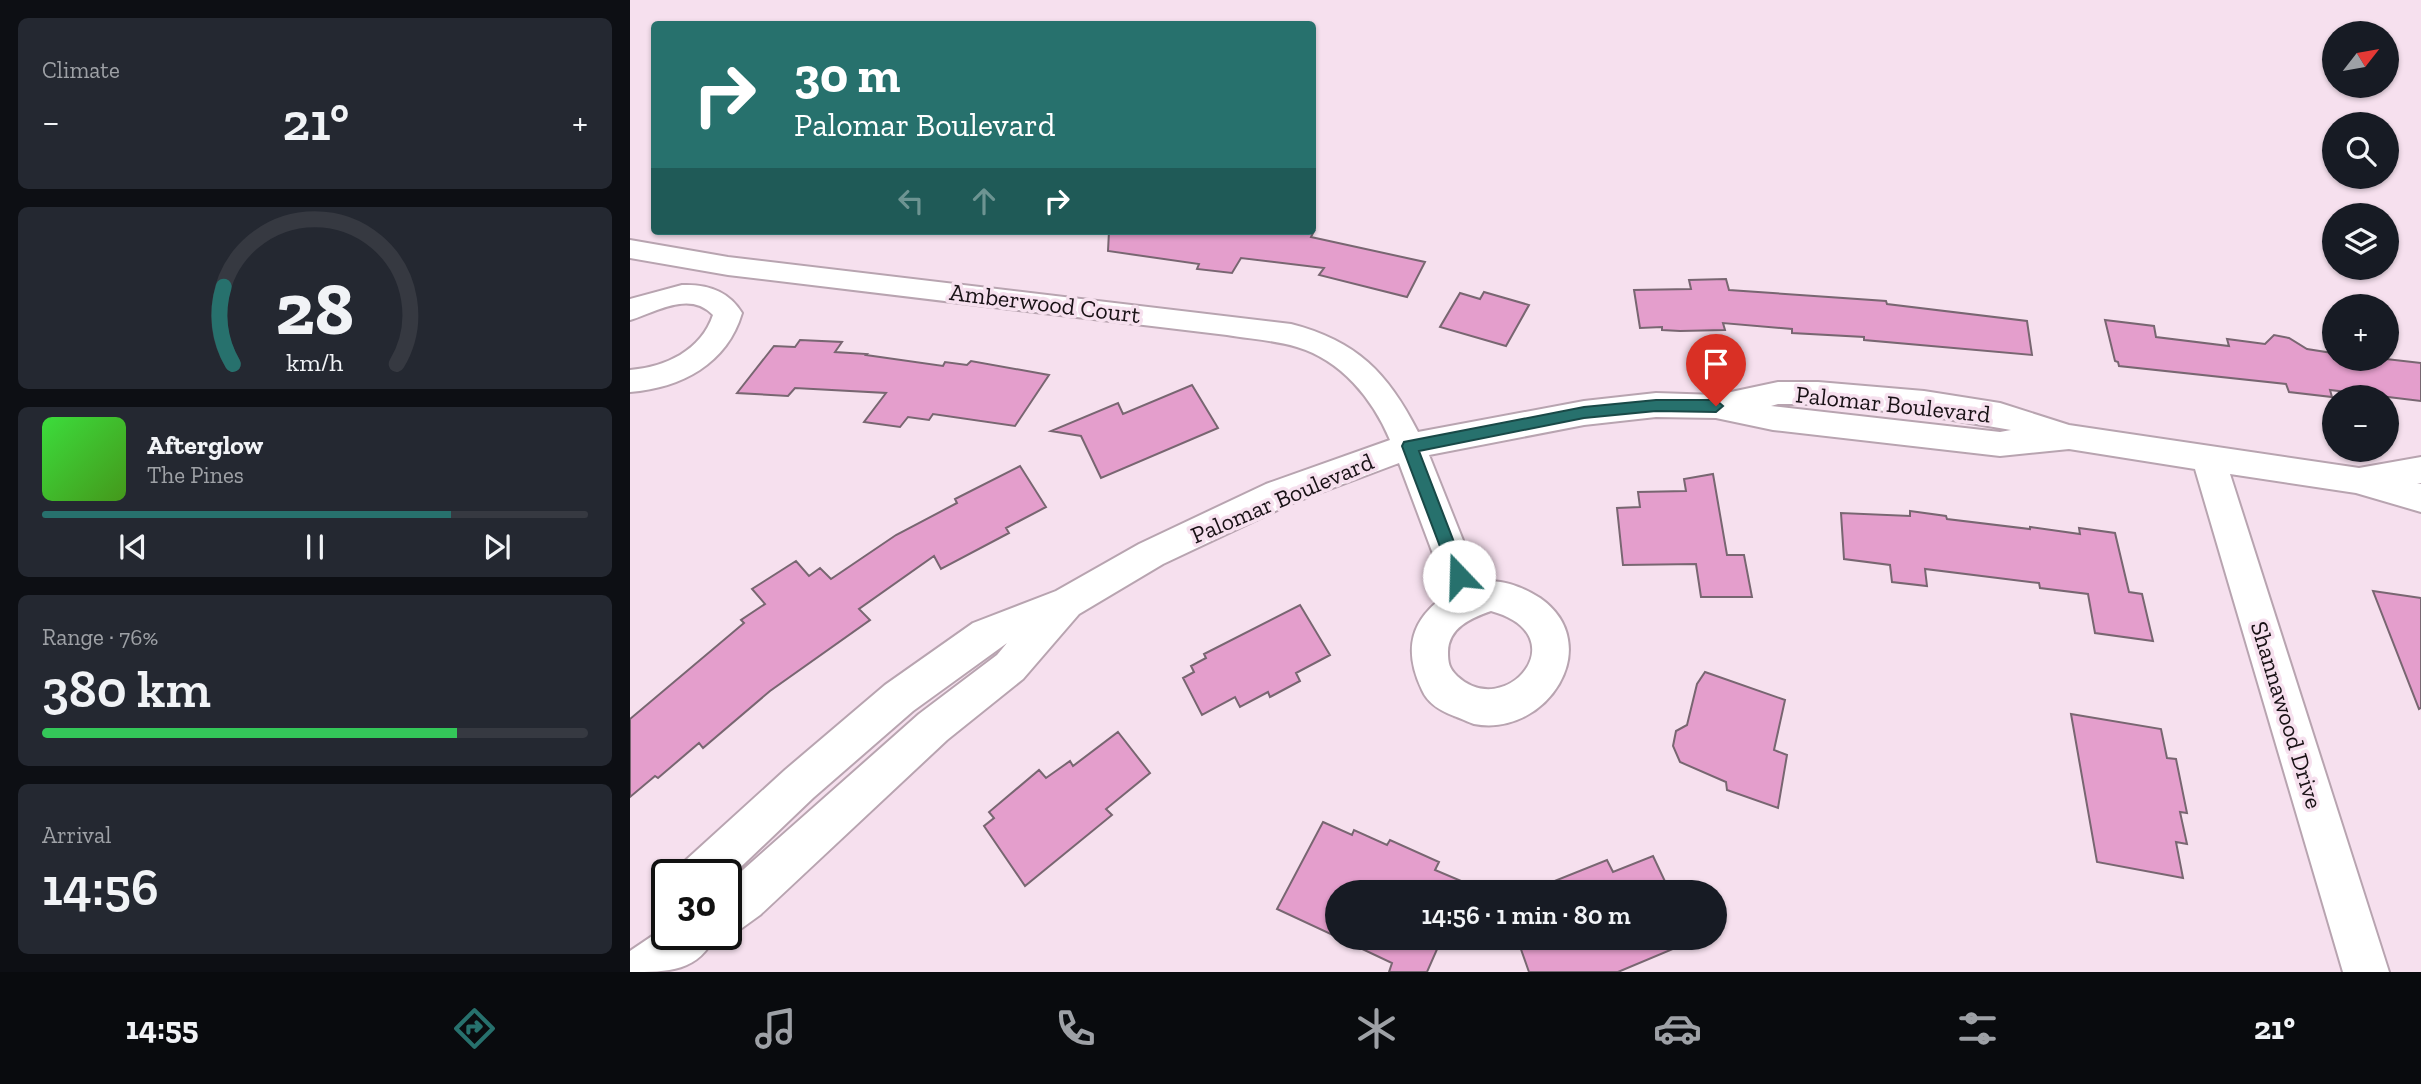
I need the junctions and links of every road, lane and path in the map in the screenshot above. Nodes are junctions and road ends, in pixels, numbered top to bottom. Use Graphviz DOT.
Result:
graph roads {
  1 [pos="630,249"];
  2 [pos="729,265"];
  3 [pos="703,295"];
  4 [pos="630,310"];
  5 [pos="630,381"];
  6 [pos="1410,446"];
  7 [pos="2208,457"];
  8 [pos="2421,471"];
  9 [pos="2356,480"];
  10 [pos="2421,498"];
  11 [pos="1468,599"];
  12 [pos="1069,602"];
  13 [pos="718,859"];
  14 [pos="742,900"];
  15 [pos="651,944"];
  16 [pos="671,950"];
  17 [pos="631,972"];
  18 [pos="640,972"];
  19 [pos="2366,972"];
  1 -- 2 [label="street, Amberwood Court"];
  2 -- 3 [label="street"];
  2 -- 6 [label="street, Amberwood Court"];
  3 -- 4 [label="street"];
  3 -- 5 [label="street"];
  6 -- 7 [label="street, Palomar Boulevard"];
  6 -- 11 [label="street, Amberwood Court"];
  6 -- 12 [label="street, Palomar Boulevard"];
  7 -- 9 [label="street, Palomar Boulevard"];
  7 -- 19 [label="street, Shannawood Drive"];
  8 -- 9 [label="street, Palomar Boulevard"];
  9 -- 10 [label="street, Palomar Boulevard"];
  12 -- 13 [label="street, Palomar Boulevard"];
  12 -- 14 [label="street, Palomar Boulevard"];
  15 -- 17 [label="street"];
  16 -- 18 [label="street"];
}
